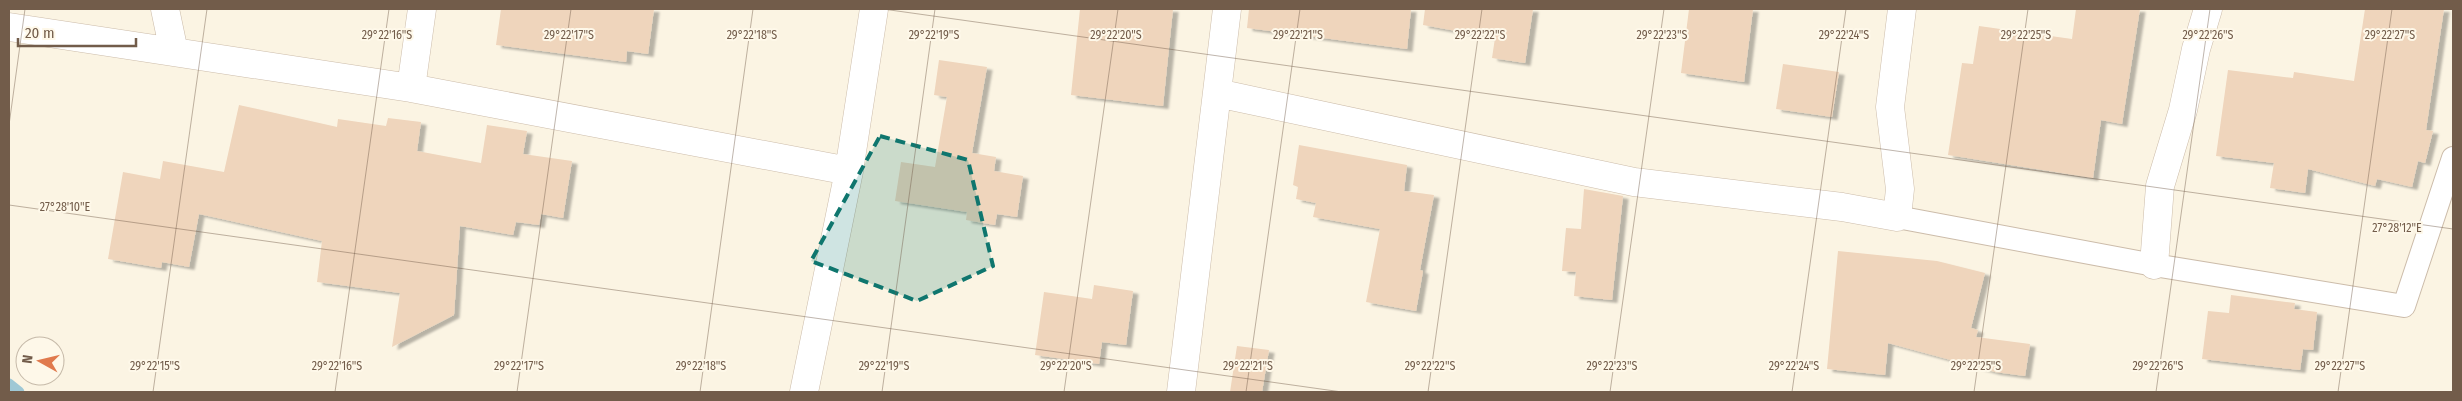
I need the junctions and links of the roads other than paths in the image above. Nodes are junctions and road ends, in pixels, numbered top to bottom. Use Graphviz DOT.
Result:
graph roads {
  1 [pos="165,9"];
  2 [pos="422,9"];
  3 [pos="874,9"];
  4 [pos="1227,9"];
  5 [pos="1902,9"];
  6 [pos="2208,9"];
  7 [pos="9,27"];
  8 [pos="174,52"];
  9 [pos="412,88"];
  10 [pos="1217,93"];
  11 [pos="2453,158"];
  12 [pos="850,171"];
  13 [pos="1897,217"];
  14 [pos="2154,265"];
  15 [pos="804,392"];
  16 [pos="1181,392"];
  1 -- 8 [label="street"];
  2 -- 9 [label="street"];
  3 -- 12 [label="street"];
  4 -- 10 [label="street"];
  5 -- 13 [label="street"];
  6 -- 14 [label="street"];
  7 -- 8 [label="street"];
  8 -- 9 [label="street"];
  9 -- 12 [label="street"];
  10 -- 13 [label="street"];
  10 -- 16 [label="street"];
  11 -- 14 [label="lane"];
  12 -- 15 [label="street"];
  13 -- 14 [label="lane"];
}
